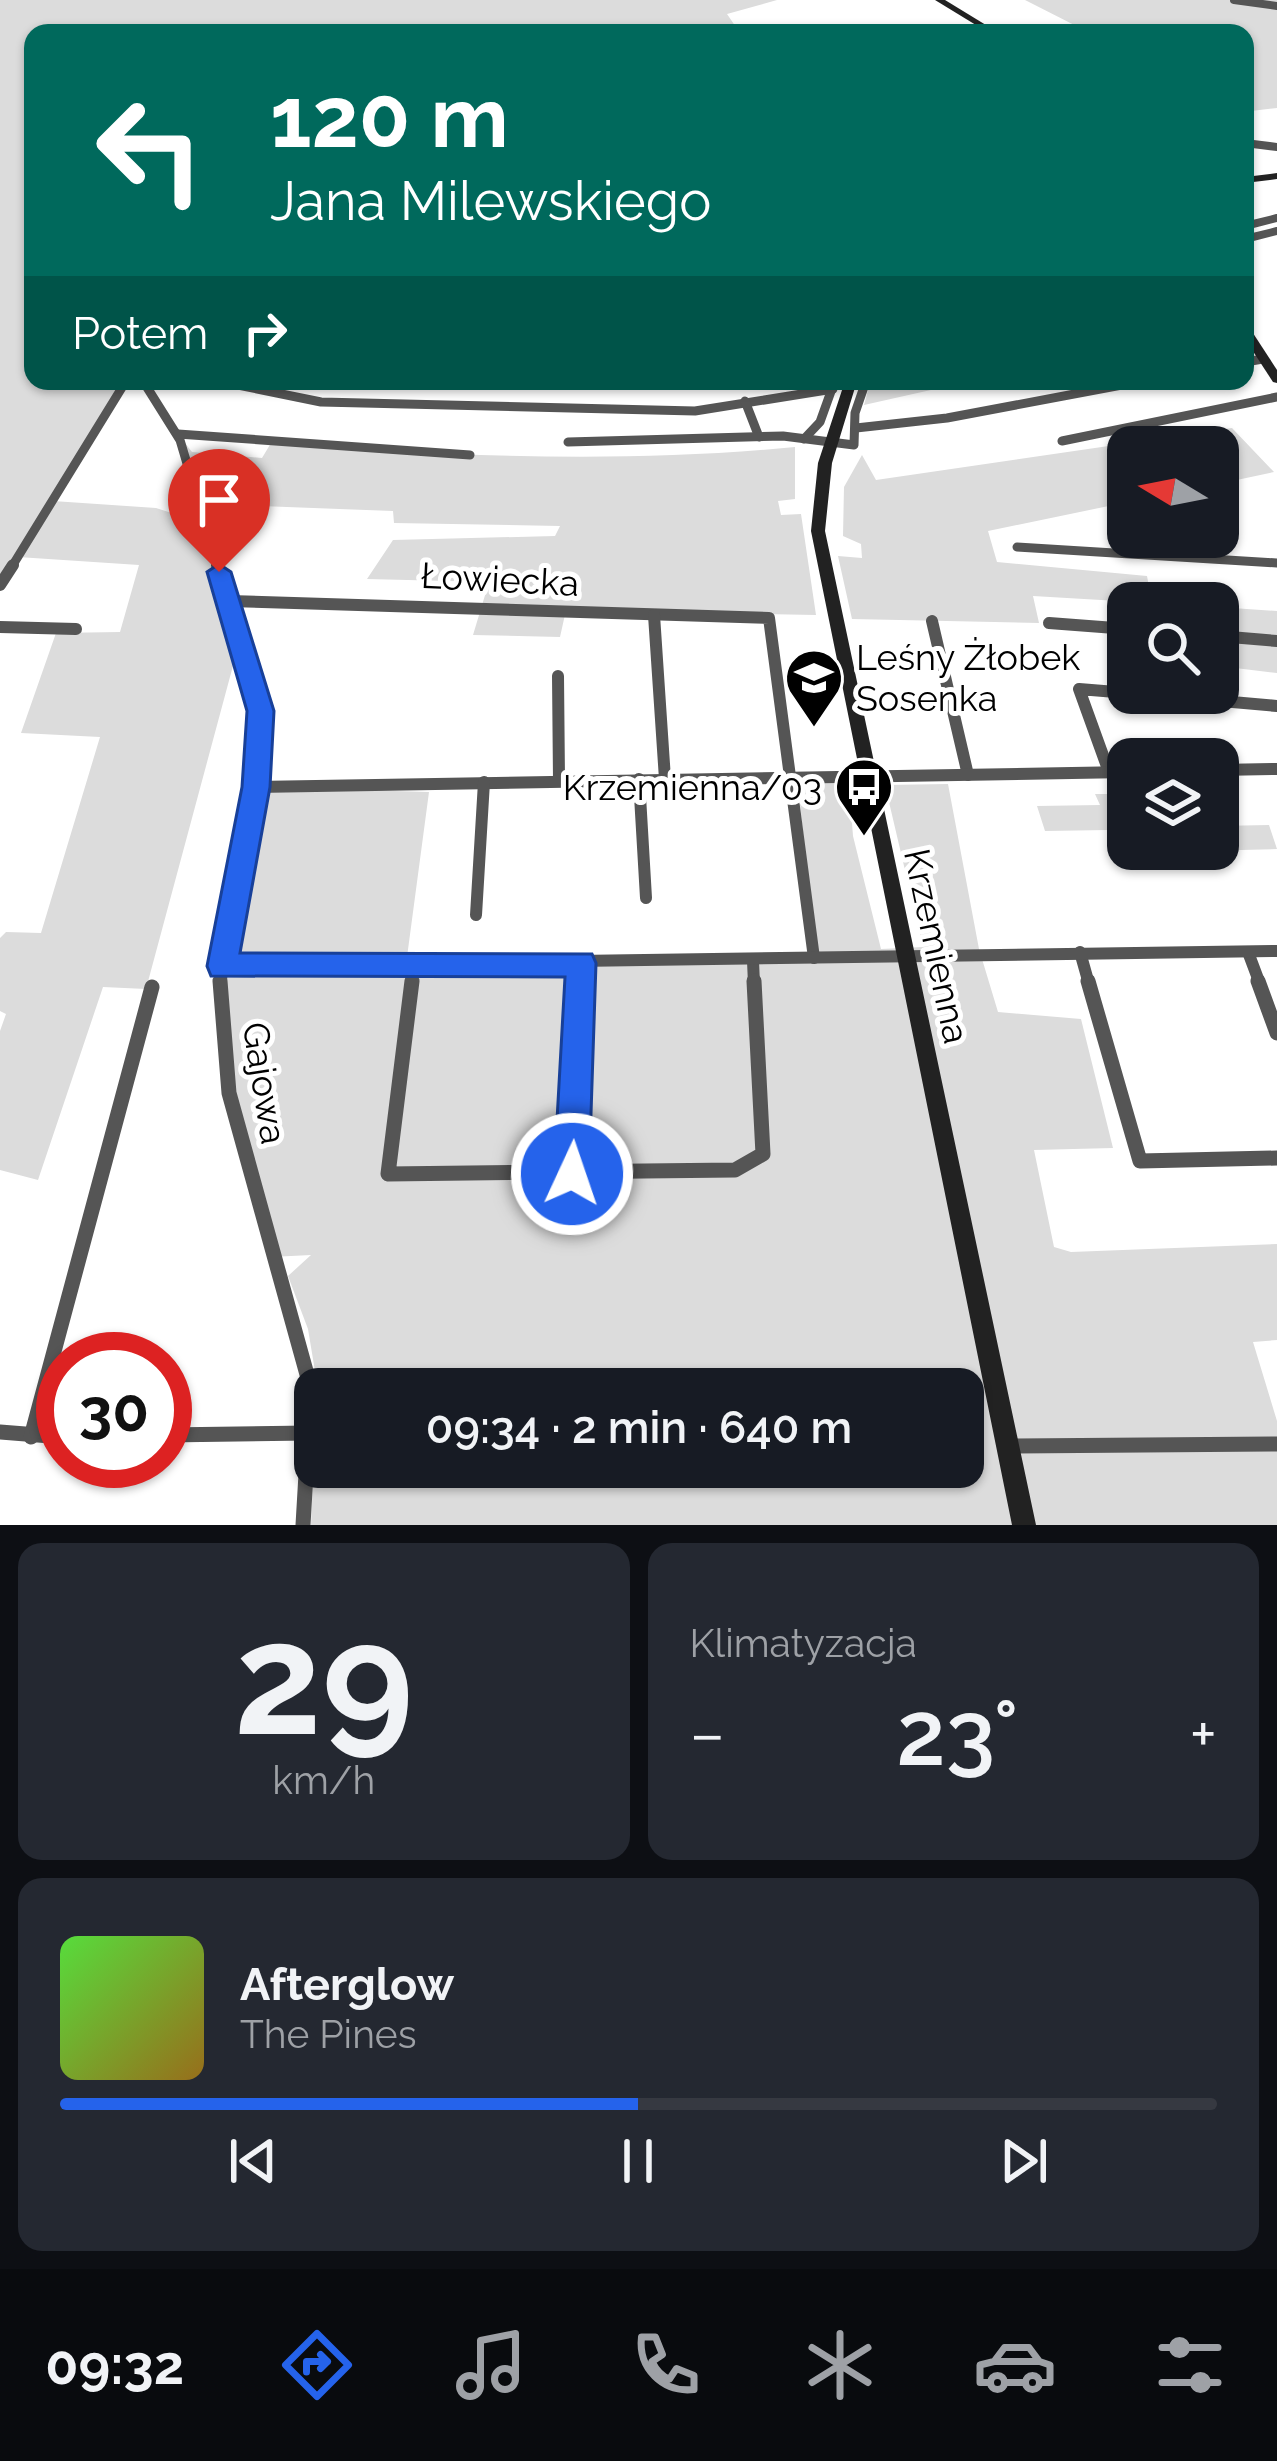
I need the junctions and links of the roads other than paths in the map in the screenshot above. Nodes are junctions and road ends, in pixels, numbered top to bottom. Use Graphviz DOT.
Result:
graph roads {
  1 [pos="939,0"];
  2 [pos="1234,0"];
  3 [pos="1277,6"];
  4 [pos="980,24"];
  5 [pos="1254,344"];
  6 [pos="1263,359"];
  7 [pos="1254,360"];
  8 [pos="1277,379"];
  9 [pos="120,390"];
  10 [pos="149,390"];
  11 [pos="262,390"];
  12 [pos="806,390"];
  13 [pos="832,390"];
  14 [pos="848,390"];
  15 [pos="866,390"];
  16 [pos="1095,390"];
  17 [pos="1277,397"];
  18 [pos="745,401"];
  19 [pos="856,428"];
  20 [pos="178,434"];
  21 [pos="759,437"];
  22 [pos="805,439"];
  23 [pos="1062,441"];
  24 [pos="568,442"];
  25 [pos="830,443"];
  26 [pos="470,455"];
  27 [pos="1017,547"];
  28 [pos="1277,563"];
  29 [pos="0,585"];
  30 [pos="229,601"];
  31 [pos="654,615"];
  32 [pos="932,621"];
  33 [pos="1049,622"];
  34 [pos="0,627"];
  35 [pos="1107,627"];
  36 [pos="76,629"];
  37 [pos="1239,638"];
  38 [pos="1277,641"];
  39 [pos="558,676"];
  40 [pos="1107,691"];
  41 [pos="1239,703"];
  42 [pos="1277,706"];
  43 [pos="1107,766"];
  44 [pos="1277,769"];
  45 [pos="1239,770"];
  46 [pos="1107,772"];
  47 [pos="968,775"];
  48 [pos="868,776"];
  49 [pos="791,777"];
  50 [pos="639,779"];
  51 [pos="665,779"];
  52 [pos="559,780"];
  53 [pos="484,782"];
  54 [pos="256,787"];
  55 [pos="646,898"];
  56 [pos="476,915"];
  57 [pos="1277,951"];
  58 [pos="1080,952"];
  59 [pos="1248,952"];
  60 [pos="905,957"];
  61 [pos="814,958"];
  62 [pos="753,962"];
  63 [pos="581,963"];
  64 [pos="414,964"];
  65 [pos="222,966"];
  66 [pos="152,987"];
  67 [pos="1277,1034"];
  68 [pos="1277,1158"];
  69 [pos="572,1174"];
  70 [pos="304,1368"];
  71 [pos="0,1432"];
  72 [pos="294,1433"];
  73 [pos="192,1435"];
  74 [pos="31,1437"];
  75 [pos="36,1437"];
  76 [pos="1277,1444"];
  77 [pos="1007,1446"];
  78 [pos="305,1488"];
  79 [pos="303,1525"];
  80 [pos="1024,1525"];
  1 -- 4 [label="main road"];
  2 -- 3 [label="street"];
  5 -- 6 [label="main road"];
  6 -- 7 [label="street"];
  6 -- 8 [label="main road"];
  9 -- 29 [label="street"];
  10 -- 20 [label="street, Gajowa"];
  11 -- 18 [label="street"];
  12 -- 18 [label="street"];
  13 -- 22 [label="street"];
  14 -- 25 [label="main road, Krzemienna"];
  15 -- 19 [label="street"];
  16 -- 19 [label="street"];
  17 -- 23 [label="street"];
  18 -- 21 [label="street"];
  19 -- 25 [label="street"];
  20 -- 26 [label="street"];
  20 -- 30 [label="street, Gajowa"];
  21 -- 22 [label="street"];
  21 -- 24 [label="street"];
  22 -- 25 [label="street"];
  25 -- 48 [label="main road, Krzemienna"];
  27 -- 28 [label="street"];
  30 -- 31 [label="street, Łowiecka"];
  30 -- 54 [label="street, Gajowa"];
  31 -- 49 [label="street, Łowiecka"];
  31 -- 51 [label="street"];
  32 -- 47 [label="street"];
  33 -- 35 [label="street"];
  34 -- 36 [label="street"];
  37 -- 38 [label="street"];
  39 -- 52 [label="street"];
  40 -- 43 [label="street"];
  41 -- 42 [label="street"];
  44 -- 45 [label="street"];
  46 -- 47 [label="street"];
  47 -- 48 [label="street"];
  48 -- 49 [label="street"];
  48 -- 60 [label="main road, Krzemienna"];
  49 -- 51 [label="street"];
  49 -- 61 [label="street"];
  50 -- 51 [label="street"];
  50 -- 52 [label="street"];
  50 -- 55 [label="street"];
  52 -- 53 [label="street"];
  53 -- 54 [label="street"];
  53 -- 56 [label="street"];
  54 -- 65 [label="street, Gajowa"];
  57 -- 59 [label="street"];
  58 -- 59 [label="street"];
  58 -- 60 [label="street"];
  58 -- 68 [label="street"];
  59 -- 67 [label="street"];
  60 -- 61 [label="street"];
  60 -- 77 [label="main road, Krzemienna"];
  61 -- 62 [label="street"];
  62 -- 63 [label="street"];
  62 -- 69 [label="street"];
  63 -- 64 [label="street"];
  63 -- 69 [label="street"];
  64 -- 65 [label="street"];
  64 -- 69 [label="street"];
  65 -- 70 [label="street, Gajowa"];
  66 -- 74 [label="street"];
  71 -- 74 [label="street"];
  72 -- 73 [label="street"];
  74 -- 75 [label="street"];
  76 -- 77 [label="street"];
  77 -- 80 [label="main road, Krzemienna"];
  78 -- 79 [label="street, Gajowa"];
}
